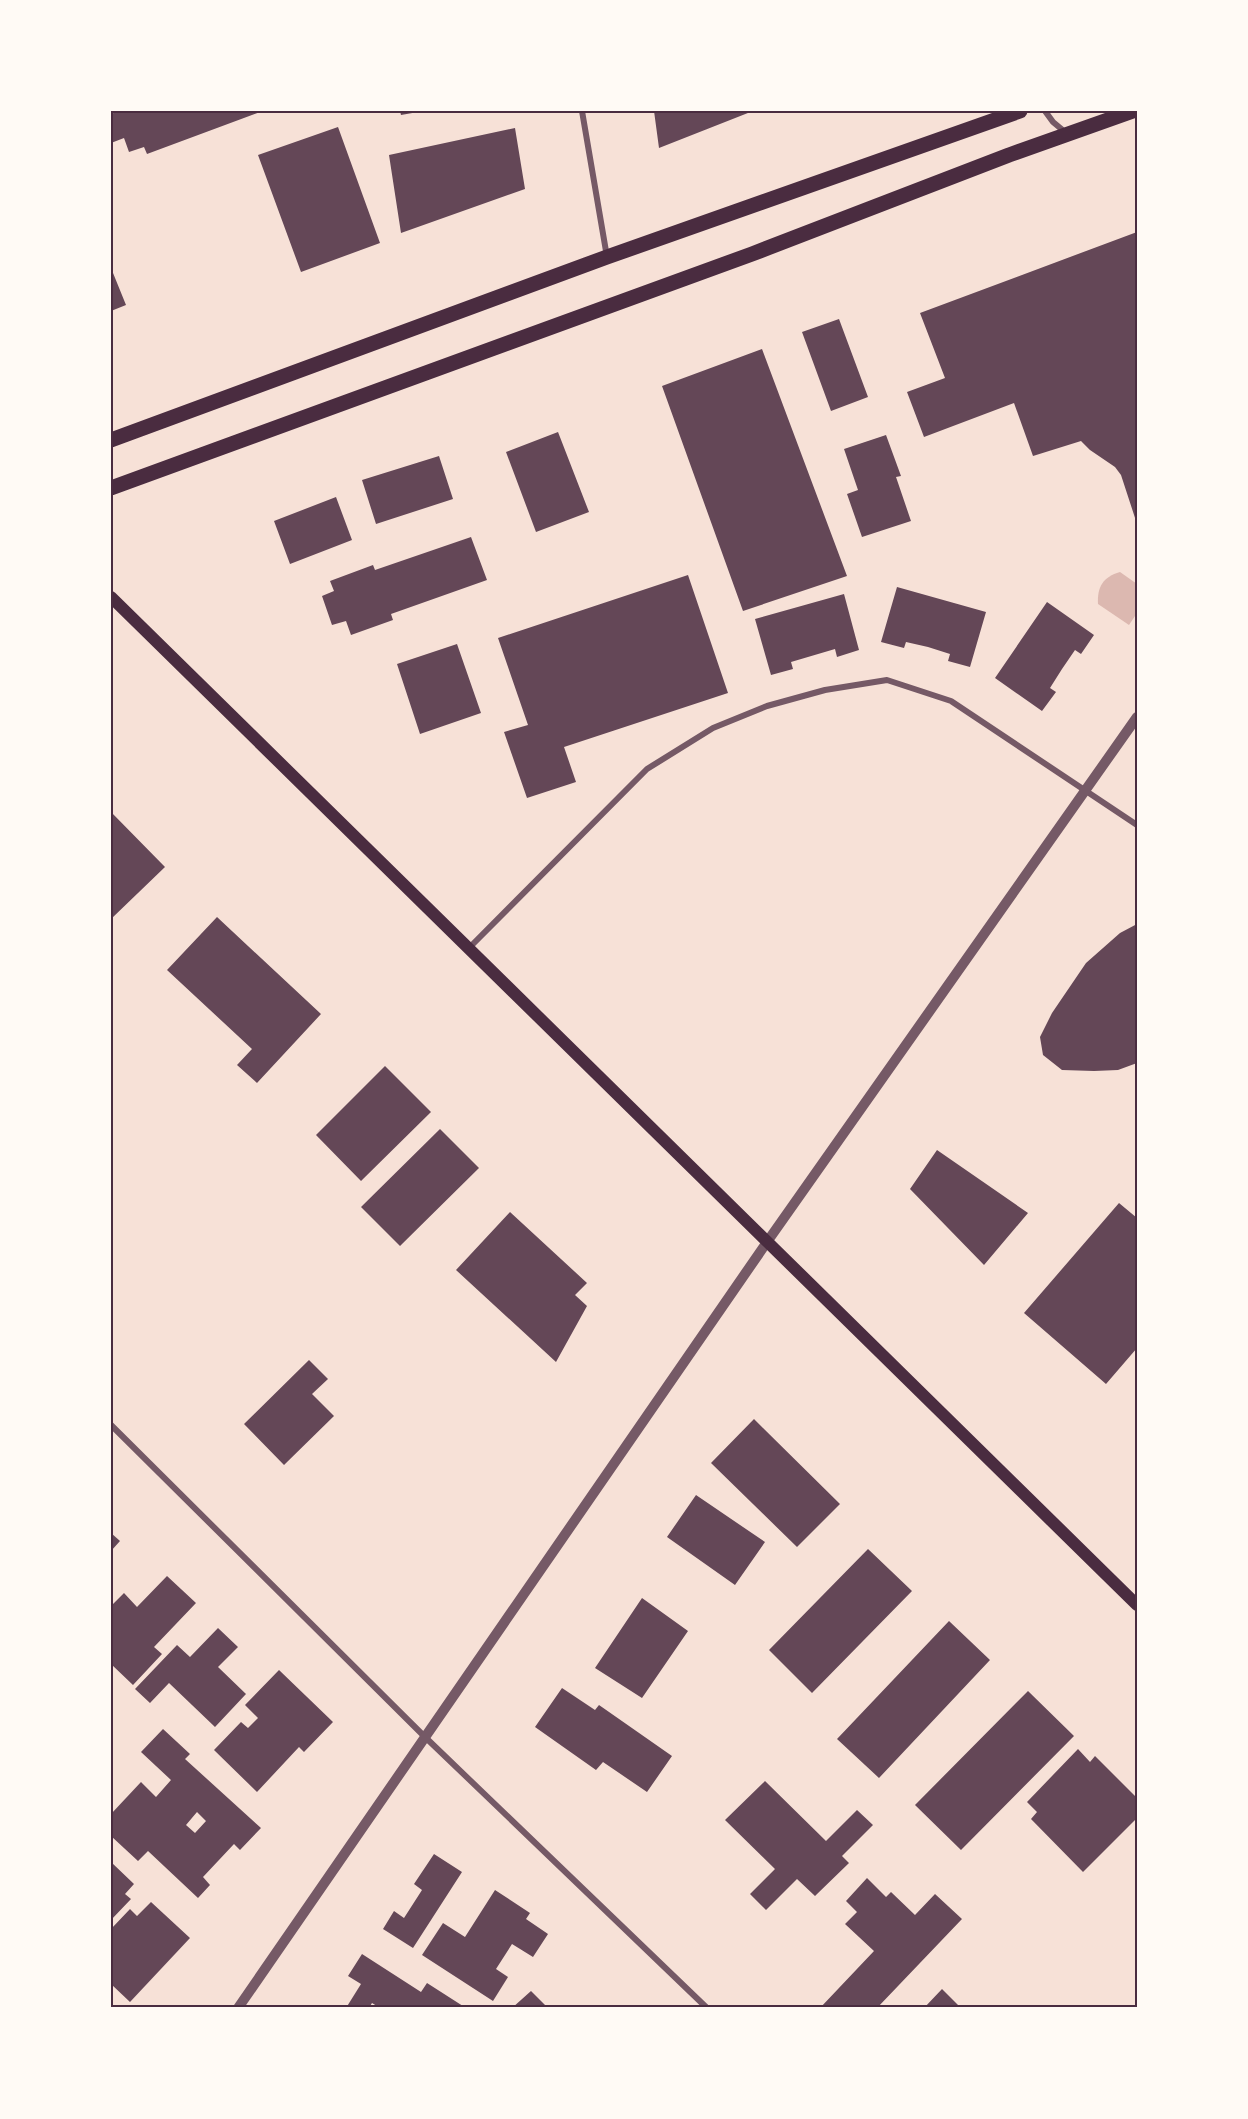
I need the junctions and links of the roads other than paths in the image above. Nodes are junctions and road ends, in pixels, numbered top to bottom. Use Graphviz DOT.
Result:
graph roads {
  1 [pos="582,111"];
  2 [pos="1020,111"];
  3 [pos="1046,111"];
  4 [pos="1133,111"];
  5 [pos="1069,134"];
  6 [pos="608,257"];
  7 [pos="111,440"];
  8 [pos="111,488"];
  9 [pos="111,597"];
  10 [pos="1137,717"];
  11 [pos="1086,790"];
  12 [pos="1137,825"];
  13 [pos="469,948"];
  14 [pos="767,1242"];
  15 [pos="111,1425"];
  16 [pos="1137,1605"];
  17 [pos="425,1737"];
  18 [pos="238,2008"];
  19 [pos="707,2008"];
  1 -- 6 [label="street"];
  2 -- 6 [label="main road"];
  3 -- 5 [label="street"];
  4 -- 5 [label="main road"];
  5 -- 8 [label="main road"];
  6 -- 7 [label="main road"];
  9 -- 13 [label="main road"];
  10 -- 11 [label="street"];
  11 -- 12 [label="street"];
  11 -- 13 [label="street"];
  11 -- 14 [label="street"];
  13 -- 14 [label="main road"];
  14 -- 16 [label="main road"];
  14 -- 17 [label="street"];
  15 -- 17 [label="street"];
  17 -- 18 [label="street"];
  17 -- 19 [label="street"];
}
